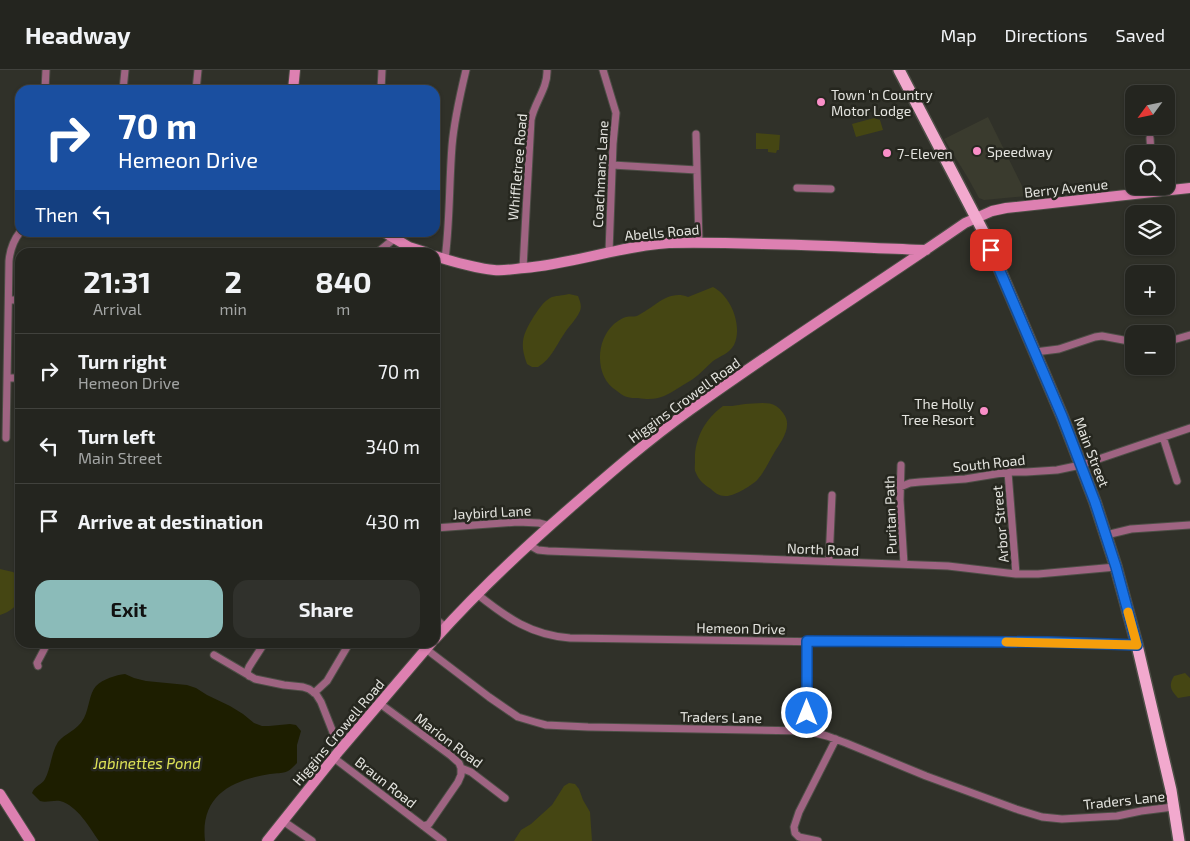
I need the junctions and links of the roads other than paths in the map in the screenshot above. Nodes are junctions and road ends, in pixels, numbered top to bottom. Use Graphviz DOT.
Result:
graph roads {
  1 [pos="46,70"];
  2 [pos="125,70"];
  3 [pos="198,70"];
  4 [pos="295,70"];
  5 [pos="382,70"];
  6 [pos="466,70"];
  7 [pos="547,70"];
  8 [pos="603,70"];
  9 [pos="899,70"];
  10 [pos="45,85"];
  11 [pos="124,85"];
  12 [pos="196,85"];
  13 [pos="294,85"];
  14 [pos="381,85"];
  15 [pos="696,134"];
  16 [pos="1150,138"];
  17 [pos="1150,145"];
  18 [pos="612,165"];
  19 [pos="697,170"];
  20 [pos="797,188"];
  21 [pos="1175,188"];
  22 [pos="1190,188"];
  23 [pos="831,189"];
  24 [pos="1125,193"];
  25 [pos="976,217"];
  26 [pos="16,237"];
  27 [pos="395,238"];
  28 [pos="699,242"];
  29 [pos="383,248"];
  30 [pos="412,248"];
  31 [pos="895,249"];
  32 [pos="926,250"];
  33 [pos="609,252"];
  34 [pos="440,257"];
  35 [pos="523,268"];
  36 [pos="897,270"];
  37 [pos="9,300"];
  38 [pos="15,300"];
  39 [pos="1190,335"];
  40 [pos="1175,339"];
  41 [pos="1125,340"];
  42 [pos="1035,352"];
  43 [pos="8,378"];
  44 [pos="15,378"];
  45 [pos="1190,428"];
  46 [pos="1163,437"];
  47 [pos="6,438"];
  48 [pos="901,465"];
  49 [pos="1081,465"];
  50 [pos="1008,472"];
  51 [pos="1178,480"];
  52 [pos="900,487"];
  53 [pos="832,495"];
  54 [pos="1190,525"];
  55 [pos="550,526"];
  56 [pos="440,528"];
  57 [pos="1106,534"];
  58 [pos="529,545"];
  59 [pos="829,561"];
  60 [pos="904,564"];
  61 [pos="1116,567"];
  62 [pos="1016,574"];
  63 [pos="477,594"];
  64 [pos="440,623"];
  65 [pos="446,627"];
  66 [pos="440,634"];
  67 [pos="807,641"];
  68 [pos="1137,645"];
  69 [pos="45,648"];
  70 [pos="261,648"];
  71 [pos="346,648"];
  72 [pos="427,648"];
  73 [pos="431,648"];
  74 [pos="214,655"];
  75 [pos="38,666"];
  76 [pos="249,676"];
  77 [pos="314,693"];
  78 [pos="379,703"];
  79 [pos="807,731"];
  80 [pos="836,739"];
  81 [pos="336,754"];
  82 [pos="461,768"];
  83 [pos="0,794"];
  84 [pos="505,798"];
  85 [pos="1173,807"];
  86 [pos="283,821"];
  87 [pos="423,826"];
  88 [pos="30,841"];
  89 [pos="267,841"];
  90 [pos="312,841"];
  91 [pos="443,841"];
  92 [pos="818,841"];
  93 [pos="1179,841"];
  1 -- 10 [label="street"];
  2 -- 11 [label="street"];
  3 -- 12 [label="street"];
  4 -- 13 [label="main road"];
  5 -- 14 [label="street"];
  6 -- 34 [label="street"];
  7 -- 35 [label="street, Whiffletree Road"];
  8 -- 18 [label="street, Coachmans Lane"];
  9 -- 25 [label="main road, Main Street"];
  15 -- 19 [label="street"];
  16 -- 17 [label="street"];
  18 -- 19 [label="street"];
  18 -- 33 [label="street, Coachmans Lane"];
  19 -- 28 [label="street"];
  20 -- 23 [label="street"];
  21 -- 22 [label="main road, Berry Avenue"];
  24 -- 25 [label="main road, Berry Avenue"];
  25 -- 32 [label="main road, Higgins Crowell Road"];
  25 -- 42 [label="main road, Main Street"];
  26 -- 37 [label="street"];
  27 -- 29 [label="street"];
  27 -- 30 [label="main road"];
  28 -- 31 [label="main road, Abells Road"];
  28 -- 33 [label="main road, Abells Road"];
  31 -- 32 [label="main road, Abells Road"];
  31 -- 36 [label="main road"];
  32 -- 36 [label="main road, Higgins Crowell Road"];
  33 -- 35 [label="main road, Abells Road"];
  34 -- 35 [label="main road, Abells Road"];
  36 -- 55 [label="main road, Higgins Crowell Road"];
  37 -- 38 [label="street"];
  37 -- 43 [label="street"];
  39 -- 40 [label="street"];
  41 -- 42 [label="street"];
  42 -- 49 [label="main road, Main Street"];
  43 -- 44 [label="street"];
  43 -- 47 [label="street"];
  45 -- 46 [label="street, South Road"];
  46 -- 49 [label="street, South Road"];
  46 -- 51 [label="street"];
  48 -- 52 [label="street, Puritan Path"];
  49 -- 50 [label="street, South Road"];
  49 -- 57 [label="main road, Main Street"];
  50 -- 52 [label="street, South Road"];
  50 -- 62 [label="street, Arbor Street"];
  52 -- 60 [label="street, Puritan Path"];
  53 -- 59 [label="street"];
  54 -- 57 [label="street"];
  55 -- 56 [label="street, Jaybird Lane"];
  55 -- 58 [label="main road, Higgins Crowell Road"];
  57 -- 61 [label="main road, Main Street"];
  58 -- 59 [label="street, North Road"];
  58 -- 63 [label="main road, Higgins Crowell Road"];
  59 -- 60 [label="street, North Road"];
  60 -- 62 [label="street, North Road"];
  61 -- 62 [label="street, North Road"];
  61 -- 68 [label="main road, Main Street"];
  63 -- 65 [label="main road, Higgins Crowell Road"];
  63 -- 67 [label="street, Hemeon Drive"];
  64 -- 65 [label="street"];
  65 -- 66 [label="main road, Higgins Crowell Road"];
  67 -- 68 [label="street, Hemeon Drive"];
  67 -- 79 [label="street"];
  68 -- 85 [label="main road, Main Street"];
  69 -- 75 [label="street"];
  70 -- 76 [label="street"];
  71 -- 77 [label="street"];
  72 -- 78 [label="main road, Higgins Crowell Road"];
  73 -- 79 [label="street, Traders Lane"];
  74 -- 76 [label="street"];
  76 -- 77 [label="street"];
  77 -- 81 [label="street"];
  78 -- 81 [label="main road, Higgins Crowell Road"];
  78 -- 82 [label="street, Marion Road"];
  79 -- 80 [label="street, Traders Lane"];
  80 -- 85 [label="street, Traders Lane"];
  80 -- 92 [label="street"];
  81 -- 86 [label="main road, Higgins Crowell Road"];
  81 -- 87 [label="street, Braun Road"];
  82 -- 84 [label="street, Marion Road"];
  82 -- 87 [label="street, Braun Road"];
  83 -- 88 [label="main road"];
  85 -- 93 [label="main road, Main Street"];
  86 -- 89 [label="main road, Higgins Crowell Road"];
  86 -- 90 [label="street"];
  87 -- 91 [label="street, Braun Road"];
}
